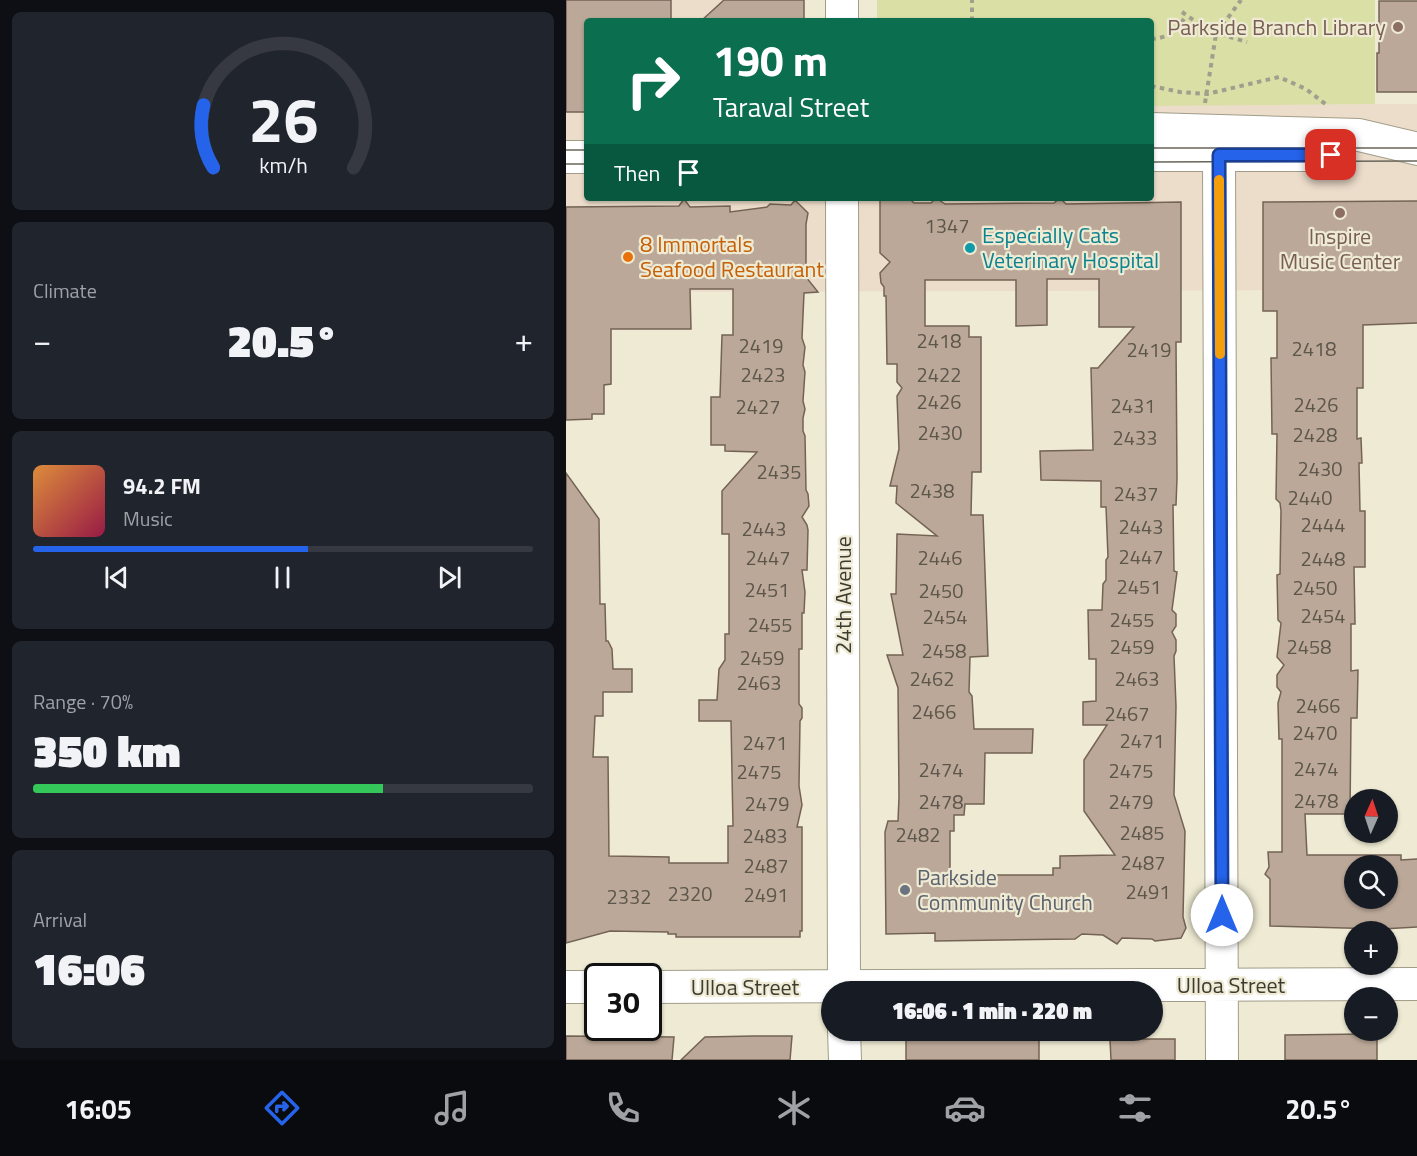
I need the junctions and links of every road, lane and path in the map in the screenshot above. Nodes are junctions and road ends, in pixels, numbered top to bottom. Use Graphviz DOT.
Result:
graph roads {
  1 [pos="842,0"];
  2 [pos="972,0"];
  3 [pos="1241,0"];
  4 [pos="1182,12"];
  5 [pos="1186,16"];
  6 [pos="842,18"];
  7 [pos="972,18"];
  8 [pos="1217,34"];
  9 [pos="1154,39"];
  10 [pos="1247,42"];
  11 [pos="1154,86"];
  12 [pos="1207,94"];
  13 [pos="1327,109"];
  14 [pos="1205,110"];
  15 [pos="1154,129"];
  16 [pos="1418,135"];
  17 [pos="1367,145"];
  18 [pos="1418,148"];
  19 [pos="1418,154"];
  20 [pos="1154,155"];
  21 [pos="1219,155"];
  22 [pos="566,157"];
  23 [pos="584,157"];
  24 [pos="1418,164"];
  25 [pos="842,201"];
  26 [pos="844,981"];
  27 [pos="1418,984"];
  28 [pos="1222,985"];
  29 [pos="1163,986"];
  30 [pos="566,987"];
  31 [pos="584,987"];
  32 [pos="662,987"];
  33 [pos="821,989"];
  34 [pos="844,1041"];
  35 [pos="845,1060"];
  36 [pos="1222,1060"];
  1 -- 6 [label="street"];
  2 -- 7 [label="path"];
  3 -- 8 [label="path"];
  4 -- 5 [label="path"];
  5 -- 8 [label="path"];
  5 -- 9 [label="path"];
  8 -- 10 [label="path"];
  8 -- 12 [label="path"];
  11 -- 12 [label="path"];
  12 -- 13 [label="path"];
  12 -- 14 [label="path"];
  15 -- 17 [label="street"];
  16 -- 17 [label="street"];
  17 -- 18 [label="street"];
  17 -- 19 [label="street"];
  17 -- 21 [label="street"];
  17 -- 24 [label="street"];
  20 -- 21 [label="street"];
  21 -- 28 [label="street"];
  22 -- 23 [label="street"];
  25 -- 26 [label="street, 24th Avenue"];
  27 -- 28 [label="street, Ulloa Street"];
  28 -- 29 [label="street, Ulloa Street"];
  28 -- 36 [label="street"];
  30 -- 31 [label="street"];
  32 -- 33 [label="street, Ulloa Street"];
  34 -- 35 [label="street"];
}
